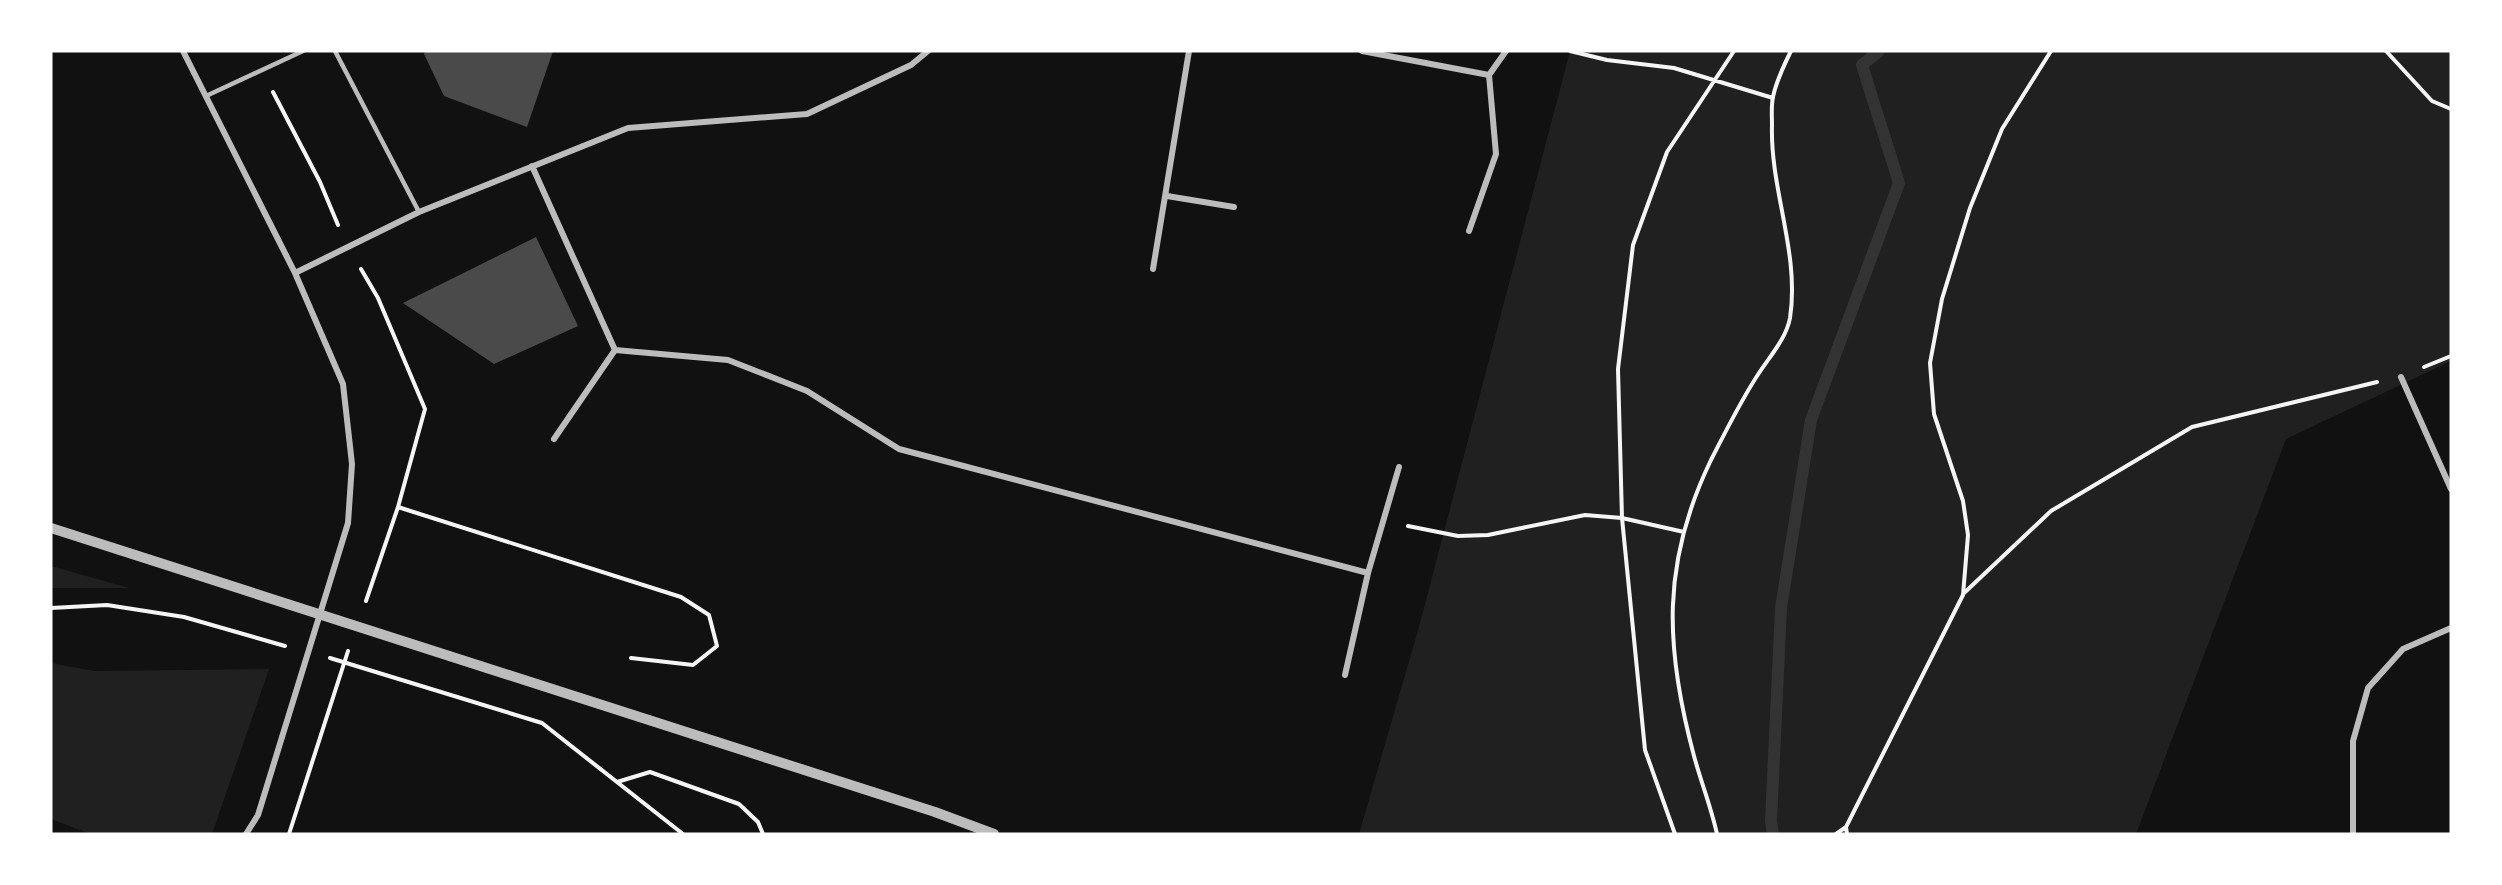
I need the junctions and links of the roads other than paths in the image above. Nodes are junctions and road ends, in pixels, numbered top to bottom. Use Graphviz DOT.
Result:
graph roads {
  1 [pos="183,51"];
  2 [pos="303,51"];
  3 [pos="335,51"];
  4 [pos="928,51"];
  5 [pos="1189,51"];
  6 [pos="1362,51"];
  7 [pos="1506,51"];
  8 [pos="1489,75"];
  9 [pos="206,96"];
  10 [pos="532,166"];
  11 [pos="1167,196"];
  12 [pos="1234,207"];
  13 [pos="419,212"];
  14 [pos="1469,231"];
  15 [pos="1153,269"];
  16 [pos="295,273"];
  17 [pos="615,350"];
  18 [pos="2401,376"];
  19 [pos="554,439"];
  20 [pos="1399,466"];
  21 [pos="2451,489"];
  22 [pos="51,528"];
  23 [pos="1368,573"];
  24 [pos="2451,628"];
  25 [pos="1346,675"];
  26 [pos="246,834"];
  27 [pos="994,834"];
  28 [pos="2354,834"];
  1 -- 9 [label="street"];
  2 -- 9 [label="lane"];
  3 -- 13 [label="lane"];
  4 -- 10 [label="street"];
  5 -- 11 [label="street"];
  6 -- 8 [label="street"];
  7 -- 8 [label="street"];
  8 -- 14 [label="street"];
  9 -- 16 [label="street"];
  10 -- 13 [label="street"];
  10 -- 17 [label="street"];
  11 -- 12 [label="street"];
  11 -- 15 [label="street"];
  13 -- 16 [label="street"];
  16 -- 26 [label="street"];
  17 -- 19 [label="street"];
  17 -- 23 [label="street"];
  18 -- 21 [label="street"];
  20 -- 23 [label="street"];
  22 -- 27 [label="street"];
  23 -- 25 [label="street"];
  24 -- 28 [label="street"];
}
